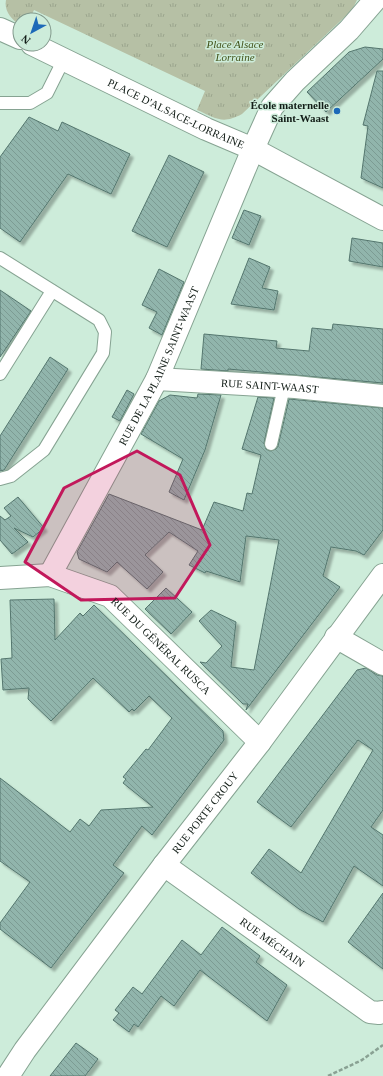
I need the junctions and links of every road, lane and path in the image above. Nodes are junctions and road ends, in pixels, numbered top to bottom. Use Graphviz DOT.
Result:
graph roads {
  1 [pos="376,8"];
  2 [pos="0,29"];
  3 [pos="12,34"];
  4 [pos="48,52"];
  5 [pos="64,60"];
  6 [pos="0,103"];
  7 [pos="253,150"];
  8 [pos="383,219"];
  9 [pos="0,258"];
  10 [pos="52,291"];
  11 [pos="0,374"];
  12 [pos="157,379"];
  13 [pos="284,387"];
  14 [pos="383,396"];
  15 [pos="271,444"];
  16 [pos="0,479"];
  17 [pos="50,575"];
  18 [pos="383,575"];
  19 [pos="0,578"];
  20 [pos="336,637"];
  21 [pos="383,664"];
  22 [pos="260,742"];
  23 [pos="164,865"];
  24 [pos="383,1012"];
  25 [pos="383,1045"];
  26 [pos="8,1076"];
  27 [pos="328,1076"];
  1 -- 7 [label="street, PLACE D'ALSACE-LORRAINE"];
  2 -- 3 [label="street"];
  4 -- 5 [label="street, PLACE D'ALSACE-LORRAINE"];
  5 -- 6 [label="lane"];
  5 -- 7 [label="street, PLACE D'ALSACE-LORRAINE"];
  7 -- 8 [label="street"];
  7 -- 12 [label="street, RUE DE LA PLAINE SAINT-WAAST"];
  9 -- 10 [label="lane"];
  10 -- 11 [label="lane"];
  10 -- 16 [label="lane"];
  12 -- 13 [label="street, RUE SAINT-WAAST"];
  12 -- 17 [label="street, RUE DE LA PLAINE SAINT-WAAST"];
  13 -- 14 [label="street, RUE SAINT-WAAST"];
  13 -- 15 [label="lane"];
  17 -- 19 [label="street, RUE DU GÉNÉRAL RUSCA"];
  17 -- 22 [label="street, RUE DU GÉNÉRAL RUSCA"];
  18 -- 20 [label="street, RUE PORTE CROUY"];
  20 -- 21 [label="street"];
  20 -- 22 [label="street, RUE PORTE CROUY"];
  22 -- 23 [label="street, RUE PORTE CROUY"];
  23 -- 24 [label="street, RUE MÉCHAIN"];
  23 -- 26 [label="street, RUE PORTE CROUY"];
  25 -- 27 [label="path"];
}
